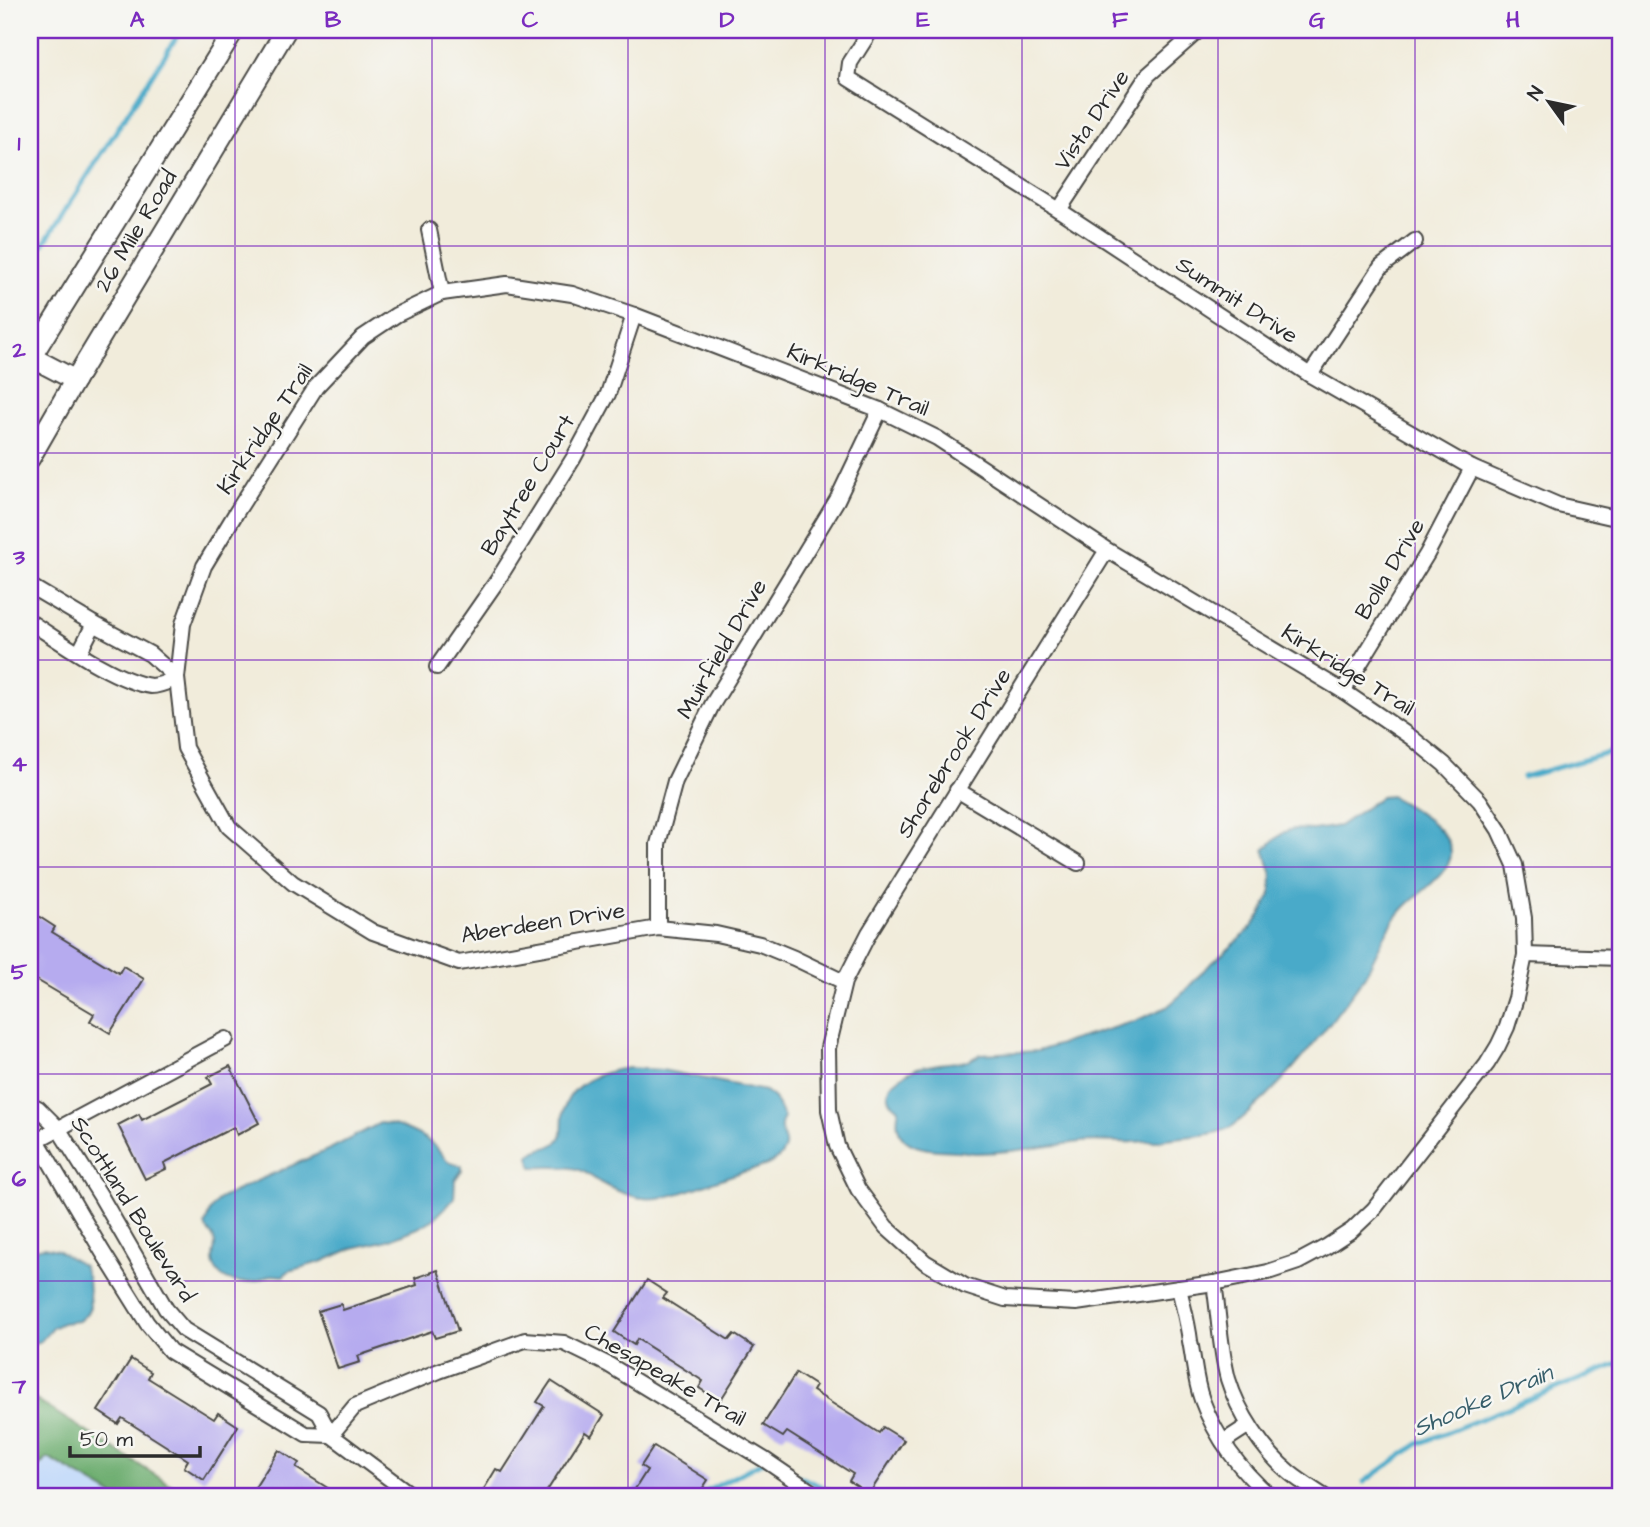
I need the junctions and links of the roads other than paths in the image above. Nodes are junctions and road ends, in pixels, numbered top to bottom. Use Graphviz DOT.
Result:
graph roads {
  1 [pos="234,30"];
  2 [pos="286,30"];
  3 [pos="871,30"];
  4 [pos="1199,30"];
  5 [pos="1059,211"];
  6 [pos="429,230"];
  7 [pos="1415,240"];
  8 [pos="442,293"];
  9 [pos="634,315"];
  10 [pos="31,358"];
  11 [pos="1310,375"];
  12 [pos="75,380"];
  13 [pos="880,410"];
  14 [pos="30,458"];
  15 [pos="1472,468"];
  16 [pos="1620,519"];
  17 [pos="1107,550"];
  18 [pos="30,586"];
  19 [pos="30,622"];
  20 [pos="94,624"];
  21 [pos="79,653"];
  22 [pos="436,667"];
  23 [pos="177,678"];
  24 [pos="1343,691"];
  25 [pos="957,790"];
  26 [pos="1078,863"];
  27 [pos="658,928"];
  28 [pos="1525,955"];
  29 [pos="1620,958"];
  30 [pos="844,982"];
  31 [pos="226,1039"];
  32 [pos="30,1104"];
  33 [pos="58,1128"];
  34 [pos="33,1137"];
  35 [pos="1214,1283"];
  36 [pos="1179,1288"];
  37 [pos="166,1309"];
  38 [pos="146,1324"];
  39 [pos="280,1389"];
  40 [pos="268,1411"];
  41 [pos="1249,1425"];
  42 [pos="331,1435"];
  43 [pos="1223,1442"];
  44 [pos="414,1497"];
  45 [pos="819,1497"];
  46 [pos="1271,1497"];
  47 [pos="1325,1497"];
  1 -- 10 [label="main road, 26 Mile Road"];
  2 -- 12 [label="main road, 26 Mile Road"];
  3 -- 5 [label="street, Summit Drive"];
  4 -- 5 [label="street, Vista Drive"];
  5 -- 11 [label="street, Summit Drive"];
  6 -- 8 [label="street"];
  7 -- 11 [label="street"];
  8 -- 9 [label="street, Kirkridge Trail"];
  8 -- 23 [label="street, Kirkridge Trail"];
  9 -- 13 [label="street, Kirkridge Trail"];
  9 -- 22 [label="street, Baytree Court"];
  10 -- 12 [label="main road"];
  11 -- 15 [label="street, Summit Drive"];
  12 -- 14 [label="main road, 26 Mile Road"];
  13 -- 17 [label="street, Kirkridge Trail"];
  13 -- 27 [label="street, Muirfield Drive"];
  15 -- 16 [label="street, Summit Drive"];
  15 -- 24 [label="street, Bolla Drive"];
  17 -- 24 [label="street, Kirkridge Trail"];
  17 -- 25 [label="street, Shorebrook Drive"];
  18 -- 20 [label="street"];
  19 -- 21 [label="street"];
  20 -- 21 [label="street"];
  20 -- 23 [label="street"];
  21 -- 23 [label="street"];
  23 -- 27 [label="street, Aberdeen Drive"];
  24 -- 28 [label="street, Kirkridge Trail"];
  25 -- 26 [label="street"];
  25 -- 30 [label="street, Shorebrook Drive"];
  27 -- 30 [label="street, Aberdeen Drive"];
  28 -- 29 [label="street"];
  28 -- 35 [label="street, Kirkridge Trail"];
  30 -- 36 [label="street, Shorebrook Drive"];
  31 -- 33 [label="street"];
  32 -- 33 [label="street, Scottland Boulevard"];
  33 -- 34 [label="street"];
  33 -- 37 [label="street, Scottland Boulevard"];
  34 -- 38 [label="street, Scottland Boulevard"];
  35 -- 36 [label="street, Kirkridge Trail"];
  35 -- 41 [label="street"];
  36 -- 43 [label="street"];
  37 -- 38 [label="street"];
  37 -- 39 [label="street, Scottland Boulevard"];
  38 -- 40 [label="street, Scottland Boulevard"];
  39 -- 40 [label="street"];
  39 -- 42 [label="street, Scottland Boulevard"];
  40 -- 42 [label="street, Scottland Boulevard"];
  41 -- 43 [label="street"];
  41 -- 47 [label="street"];
  42 -- 44 [label="street, Scottland Boulevard"];
  42 -- 45 [label="street, Chesapeake Trail"];
  43 -- 46 [label="street"];
}
